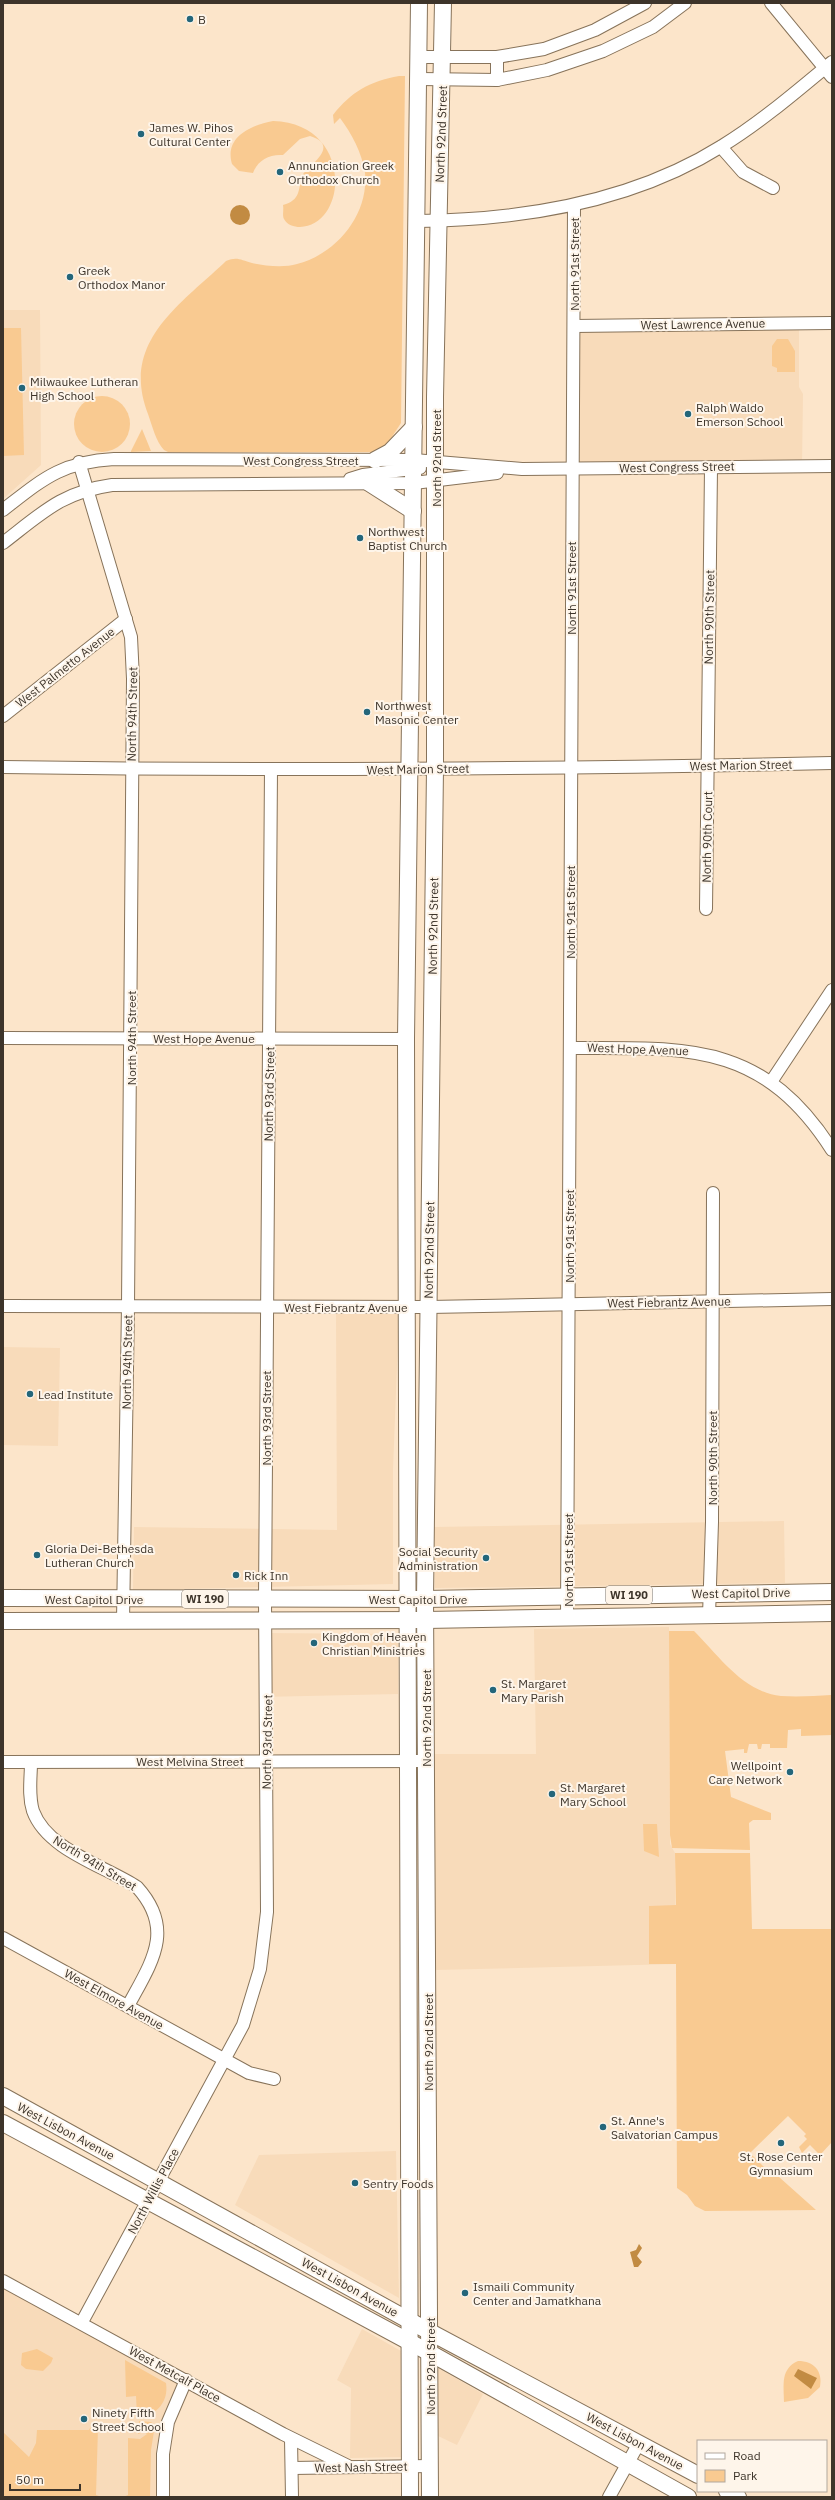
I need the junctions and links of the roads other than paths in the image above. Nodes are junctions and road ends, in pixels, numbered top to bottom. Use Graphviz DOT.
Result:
graph roads {
  1 [pos="419,3"];
  2 [pos="443,3"];
  3 [pos="645,3"];
  4 [pos="685,3"];
  5 [pos="771,3"];
  6 [pos="443,57"];
  7 [pos="497,57"];
  8 [pos="420,58"];
  9 [pos="829,69"];
  10 [pos="420,79"];
  11 [pos="442,80"];
  12 [pos="497,80"];
  13 [pos="721,147"];
  14 [pos="773,188"];
  15 [pos="574,206"];
  16 [pos="417,221"];
  17 [pos="438,221"];
  18 [pos="832,323"];
  19 [pos="574,326"];
  20 [pos="414,427"];
  21 [pos="375,460"];
  22 [pos="79,462"];
  23 [pos="436,463"];
  24 [pos="832,466"];
  25 [pos="572,468"];
  26 [pos="711,468"];
  27 [pos="522,469"];
  28 [pos="414,470"];
  29 [pos="436,480"];
  30 [pos="340,482"];
  31 [pos="369,483"];
  32 [pos="86,489"];
  33 [pos="3,510"];
  34 [pos="413,511"];
  35 [pos="3,543"];
  36 [pos="126,619"];
  37 [pos="3,716"];
  38 [pos="832,763"];
  39 [pos="708,766"];
  40 [pos="3,767"];
  41 [pos="435,768"];
  42 [pos="570,768"];
  43 [pos="132,769"];
  44 [pos="410,769"];
  45 [pos="271,770"];
  46 [pos="706,909"];
  47 [pos="832,990"];
  48 [pos="3,1038"];
  49 [pos="131,1038"];
  50 [pos="270,1038"];
  51 [pos="406,1039"];
  52 [pos="570,1048"];
  53 [pos="771,1082"];
  54 [pos="832,1150"];
  55 [pos="713,1192"];
  56 [pos="832,1299"];
  57 [pos="712,1301"];
  58 [pos="569,1304"];
  59 [pos="3,1306"];
  60 [pos="128,1306"];
  61 [pos="266,1307"];
  62 [pos="407,1307"];
  63 [pos="429,1307"];
  64 [pos="832,1592"];
  65 [pos="710,1594"];
  66 [pos="568,1597"];
  67 [pos="3,1598"];
  68 [pos="123,1599"];
  69 [pos="265,1599"];
  70 [pos="407,1610"];
  71 [pos="426,1610"];
  72 [pos="832,1613"];
  73 [pos="709,1616"];
  74 [pos="567,1618"];
  75 [pos="3,1621"];
  76 [pos="122,1621"];
  77 [pos="267,1621"];
  78 [pos="266,1761"];
  79 [pos="426,1761"];
  80 [pos="3,1762"];
  81 [pos="31,1762"];
  82 [pos="408,1762"];
  83 [pos="3,1938"];
  84 [pos="128,2006"];
  85 [pos="225,2060"];
  86 [pos="274,2079"];
  87 [pos="3,2096"];
  88 [pos="3,2124"];
  89 [pos="429,2151"];
  90 [pos="408,2152"];
  91 [pos="158,2180"];
  92 [pos="146,2201"];
  93 [pos="3,2281"];
  94 [pos="408,2319"];
  95 [pos="82,2322"];
  96 [pos="430,2332"];
  97 [pos="408,2343"];
  98 [pos="430,2353"];
  99 [pos="186,2380"];
  100 [pos="291,2439"];
  101 [pos="639,2443"];
  102 [pos="627,2464"];
  103 [pos="348,2466"];
  104 [pos="410,2466"];
  105 [pos="430,2466"];
  106 [pos="292,2468"];
  107 [pos="697,2474"];
  108 [pos="163,2497"];
  109 [pos="292,2497"];
  110 [pos="410,2497"];
  111 [pos="430,2497"];
  112 [pos="610,2497"];
  113 [pos="688,2497"];
  1 -- 8 [label="main road, North 92nd Street"];
  2 -- 6 [label="main road, North 92nd Street"];
  3 -- 7 [label="street"];
  4 -- 12 [label="street"];
  5 -- 9 [label="street"];
  6 -- 7 [label="street"];
  6 -- 8 [label="street"];
  6 -- 11 [label="main road, North 92nd Street"];
  7 -- 12 [label="street"];
  8 -- 10 [label="main road, North 92nd Street"];
  9 -- 13 [label="street"];
  10 -- 11 [label="street"];
  10 -- 16 [label="main road, North 92nd Street"];
  11 -- 12 [label="street"];
  11 -- 17 [label="main road, North 92nd Street"];
  13 -- 14 [label="street"];
  13 -- 15 [label="street"];
  15 -- 17 [label="street"];
  15 -- 19 [label="street, North 91st Street"];
  16 -- 17 [label="street"];
  16 -- 20 [label="main road, North 92nd Street"];
  17 -- 23 [label="main road, North 92nd Street"];
  18 -- 19 [label="street, West Lawrence Avenue"];
  19 -- 25 [label="street, North 91st Street"];
  20 -- 21 [label="main road"];
  20 -- 28 [label="main road, North 92nd Street"];
  21 -- 22 [label="street, West Congress Street"];
  21 -- 28 [label="street, West Congress Street"];
  22 -- 32 [label="street, North 94th Street"];
  22 -- 33 [label="street, West Congress Street"];
  23 -- 27 [label="street, West Congress Street"];
  23 -- 28 [label="street, West Congress Street"];
  23 -- 29 [label="main road, North 92nd Street"];
  24 -- 26 [label="street, West Congress Street"];
  25 -- 26 [label="street, West Congress Street"];
  25 -- 27 [label="street, West Congress Street"];
  25 -- 42 [label="street, North 91st Street"];
  26 -- 39 [label="street, North 90th Street"];
  27 -- 29 [label="street, West Congress Street"];
  28 -- 29 [label="street, West Congress Street"];
  28 -- 30 [label="street"];
  28 -- 31 [label="street, West Congress Street"];
  28 -- 34 [label="main road, North 92nd Street"];
  29 -- 41 [label="main road, North 92nd Street"];
  30 -- 31 [label="street, West Congress Street"];
  30 -- 32 [label="street, West Congress Street"];
  31 -- 34 [label="main road"];
  32 -- 35 [label="street, West Congress Street"];
  32 -- 36 [label="street, North 94th Street"];
  34 -- 44 [label="main road, North 92nd Street"];
  36 -- 37 [label="street, West Palmetto Avenue"];
  36 -- 43 [label="street, North 94th Street"];
  38 -- 39 [label="street, West Marion Street"];
  39 -- 42 [label="street, West Marion Street"];
  39 -- 46 [label="street, North 90th Court"];
  40 -- 43 [label="street, West Marion Street"];
  41 -- 42 [label="street, West Marion Street"];
  41 -- 44 [label="street, West Marion Street"];
  41 -- 63 [label="main road, North 92nd Street"];
  42 -- 52 [label="street, North 91st Street"];
  43 -- 45 [label="street, West Marion Street"];
  43 -- 49 [label="street, North 94th Street"];
  44 -- 45 [label="street, West Marion Street"];
  44 -- 51 [label="main road, North 92nd Street"];
  45 -- 50 [label="street, North 93rd Street"];
  47 -- 53 [label="street"];
  48 -- 49 [label="street, West Hope Avenue"];
  49 -- 50 [label="street, West Hope Avenue"];
  49 -- 60 [label="street, North 94th Street"];
  50 -- 51 [label="street, West Hope Avenue"];
  50 -- 61 [label="street, North 93rd Street"];
  51 -- 62 [label="main road, North 92nd Street"];
  52 -- 53 [label="street, West Hope Avenue"];
  52 -- 58 [label="street, North 91st Street"];
  53 -- 54 [label="street, West Hope Avenue"];
  55 -- 57 [label="street"];
  56 -- 57 [label="street, West Fiebrantz Avenue"];
  57 -- 58 [label="street, West Fiebrantz Avenue"];
  57 -- 65 [label="street, North 90th Street"];
  58 -- 63 [label="street, West Fiebrantz Avenue"];
  58 -- 66 [label="street, North 91st Street"];
  59 -- 60 [label="street, West Fiebrantz Avenue"];
  60 -- 61 [label="street, West Fiebrantz Avenue"];
  60 -- 68 [label="street, North 94th Street"];
  61 -- 62 [label="street, West Fiebrantz Avenue"];
  61 -- 69 [label="street, North 93rd Street"];
  62 -- 63 [label="street, West Fiebrantz Avenue"];
  62 -- 70 [label="main road, North 92nd Street"];
  63 -- 71 [label="main road, North 92nd Street"];
  64 -- 65 [label="main road, West Capitol Drive / WI 190"];
  65 -- 66 [label="main road, West Capitol Drive / WI 190"];
  65 -- 73 [label="street, North 90th Street"];
  66 -- 71 [label="main road, West Capitol Drive / WI 190"];
  66 -- 74 [label="street, North 91st Street"];
  67 -- 68 [label="main road, West Capitol Drive / WI 190"];
  68 -- 69 [label="main road, West Capitol Drive / WI 190"];
  68 -- 76 [label="street, North 94th Street"];
  69 -- 70 [label="main road, West Capitol Drive / WI 190"];
  69 -- 77 [label="street, North 93rd Street"];
  70 -- 71 [label="main road, West Capitol Drive / WI 190"];
  70 -- 71 [label="main road, West Capitol Drive / WI 190"];
  70 -- 77 [label="main road, West Capitol Drive / WI 190"];
  70 -- 82 [label="main road, North 92nd Street"];
  71 -- 74 [label="main road, West Capitol Drive / WI 190"];
  71 -- 79 [label="main road, North 92nd Street"];
  72 -- 73 [label="main road, West Capitol Drive / WI 190"];
  73 -- 74 [label="main road, West Capitol Drive / WI 190"];
  75 -- 76 [label="main road, West Capitol Drive / WI 190"];
  76 -- 77 [label="main road, West Capitol Drive / WI 190"];
  77 -- 78 [label="street, North 93rd Street"];
  78 -- 81 [label="street, West Melvina Street"];
  78 -- 82 [label="street, West Melvina Street"];
  78 -- 85 [label="street, North 93rd Street"];
  79 -- 82 [label="street, West Melvina Street"];
  79 -- 89 [label="main road, North 92nd Street"];
  80 -- 81 [label="street, West Melvina Street"];
  81 -- 84 [label="street, North 94th Street"];
  82 -- 90 [label="main road, North 92nd Street"];
  83 -- 84 [label="street, West Elmore Avenue"];
  84 -- 85 [label="street, West Elmore Avenue"];
  85 -- 86 [label="street, West Elmore Avenue"];
  85 -- 91 [label="street, North Willis Place"];
  87 -- 91 [label="main road, West Lisbon Avenue"];
  88 -- 92 [label="main road, West Lisbon Avenue"];
  89 -- 90 [label="main road"];
  89 -- 96 [label="main road, North 92nd Street"];
  90 -- 94 [label="main road, North 92nd Street"];
  91 -- 92 [label="street, North Willis Place"];
  91 -- 94 [label="main road, West Lisbon Avenue"];
  92 -- 95 [label="street, North Willis Place"];
  92 -- 97 [label="main road, West Lisbon Avenue"];
  93 -- 95 [label="street, West Metcalf Place"];
  94 -- 96 [label="main road, West Lisbon Avenue"];
  94 -- 97 [label="main road, North 92nd Street"];
  95 -- 99 [label="street, West Metcalf Place"];
  96 -- 98 [label="main road, North 92nd Street"];
  96 -- 101 [label="main road, West Lisbon Avenue"];
  97 -- 98 [label="main road, West Lisbon Avenue"];
  97 -- 104 [label="main road, North 92nd Street"];
  98 -- 102 [label="main road, West Lisbon Avenue"];
  98 -- 105 [label="main road, North 92nd Street"];
  99 -- 100 [label="street, West Metcalf Place"];
  99 -- 108 [label="street"];
  100 -- 103 [label="street, West Metcalf Place"];
  100 -- 106 [label="street"];
  101 -- 102 [label="street"];
  101 -- 107 [label="main road, West Lisbon Avenue"];
  102 -- 112 [label="street"];
  102 -- 113 [label="main road, West Lisbon Avenue"];
  103 -- 104 [label="street, West Nash Street"];
  103 -- 106 [label="street, West Nash Street"];
  104 -- 105 [label="street, West Nash Street"];
  104 -- 110 [label="main road, North 92nd Street"];
  105 -- 111 [label="main road, North 92nd Street"];
  106 -- 109 [label="street"];
}
